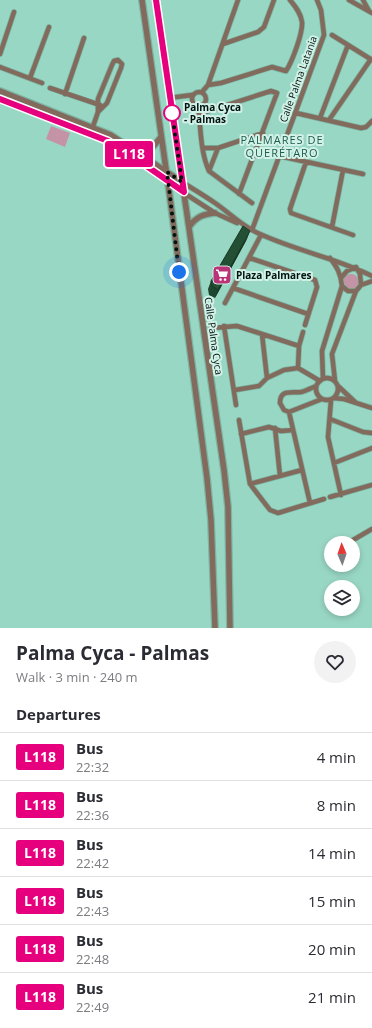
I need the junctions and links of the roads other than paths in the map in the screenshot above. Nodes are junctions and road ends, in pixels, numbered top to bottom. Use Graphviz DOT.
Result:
graph roads {
  1 [pos="142,0"];
  2 [pos="156,0"];
  3 [pos="238,0"];
  4 [pos="274,0"];
  5 [pos="290,0"];
  6 [pos="317,0"];
  7 [pos="349,0"];
  8 [pos="363,0"];
  9 [pos="14,12"];
  10 [pos="371,13"];
  11 [pos="49,27"];
  12 [pos="332,35"];
  13 [pos="84,38"];
  14 [pos="223,44"];
  15 [pos="348,45"];
  16 [pos="0,54"];
  17 [pos="371,59"];
  18 [pos="0,67"];
  19 [pos="30,78"];
  20 [pos="42,83"];
  21 [pos="208,85"];
  22 [pos="50,88"];
  23 [pos="0,91"];
  24 [pos="202,92"];
  25 [pos="65,94"];
  26 [pos="192,98"];
  27 [pos="0,99"];
  28 [pos="170,100"];
  29 [pos="98,105"];
  30 [pos="104,106"];
  31 [pos="198,106"];
  32 [pos="98,112"];
  33 [pos="296,113"];
  34 [pos="199,114"];
  35 [pos="320,118"];
  36 [pos="329,120"];
  37 [pos="372,121"];
  38 [pos="93,127"];
  39 [pos="263,133"];
  40 [pos="90,134"];
  41 [pos="161,137"];
  42 [pos="203,148"];
  43 [pos="218,148"];
  44 [pos="137,152"];
  45 [pos="280,156"];
  46 [pos="306,162"];
  47 [pos="343,170"];
  48 [pos="209,171"];
  49 [pos="167,172"];
  50 [pos="363,174"];
  51 [pos="182,182"];
  52 [pos="168,183"];
  53 [pos="184,192"];
  54 [pos="239,194"];
  55 [pos="252,203"];
  56 [pos="215,213"];
  57 [pos="246,226"];
  58 [pos="189,227"];
  59 [pos="332,227"];
  60 [pos="252,230"];
  61 [pos="261,235"];
  62 [pos="353,235"];
  63 [pos="250,258"];
  64 [pos="330,258"];
  65 [pos="356,267"];
  66 [pos="372,276"];
  67 [pos="341,278"];
  68 [pos="372,281"];
  69 [pos="361,285"];
  70 [pos="342,286"];
  71 [pos="233,288"];
  72 [pos="356,291"];
  73 [pos="225,304"];
  74 [pos="308,314"];
  75 [pos="224,326"];
  76 [pos="305,326"];
  77 [pos="211,328"];
  78 [pos="303,332"];
  79 [pos="262,334"];
  80 [pos="299,346"];
  81 [pos="298,368"];
  82 [pos="267,378"];
  83 [pos="334,381"];
  84 [pos="319,382"];
  85 [pos="338,386"];
  86 [pos="234,390"];
  87 [pos="322,399"];
  88 [pos="332,399"];
  89 [pos="358,404"];
  90 [pos="236,405"];
  91 [pos="372,408"];
  92 [pos="290,415"];
  93 [pos="330,419"];
  94 [pos="239,420"];
  95 [pos="275,428"];
  96 [pos="293,430"];
  97 [pos="372,433"];
  98 [pos="241,434"];
  99 [pos="372,448"];
  100 [pos="334,462"];
  101 [pos="302,470"];
  102 [pos="280,476"];
  103 [pos="250,484"];
  104 [pos="372,485"];
  105 [pos="341,495"];
  106 [pos="330,497"];
  107 [pos="324,499"];
  108 [pos="310,503"];
  109 [pos="372,529"];
  110 [pos="360,536"];
  111 [pos="215,628"];
  112 [pos="230,628"];
  1 -- 41 [label="street"];
  2 -- 28 [label="street, Calle Palma Cyca"];
  3 -- 14 [label="street"];
  4 -- 14 [label="street"];
  5 -- 21 [label="street"];
  6 -- 33 [label="street, Calle Palma Latania"];
  7 -- 10 [label="street"];
  8 -- 10 [label="street"];
  9 -- 16 [label="street"];
  11 -- 19 [label="street"];
  12 -- 15 [label="street"];
  13 -- 25 [label="street"];
  14 -- 21 [label="street"];
  15 -- 17 [label="street"];
  15 -- 35 [label="street"];
  17 -- 36 [label="street"];
  18 -- 19 [label="street"];
  19 -- 20 [label="street"];
  21 -- 24 [label="street"];
  22 -- 25 [label="street"];
  23 -- 38 [label="street"];
  24 -- 26 [label="street"];
  24 -- 31 [label="street"];
  25 -- 29 [label="street"];
  26 -- 28 [label="street"];
  26 -- 31 [label="street"];
  27 -- 40 [label="street"];
  28 -- 51 [label="street, Calle Palma Cyca"];
  29 -- 30 [label="street"];
  29 -- 30 [label="street"];
  29 -- 32 [label="street"];
  30 -- 32 [label="street"];
  31 -- 34 [label="street"];
  32 -- 38 [label="street"];
  33 -- 35 [label="street"];
  33 -- 45 [label="street, Calle Palma Latania"];
  34 -- 39 [label="street"];
  34 -- 42 [label="street"];
  35 -- 36 [label="street"];
  36 -- 37 [label="street"];
  38 -- 40 [label="street"];
  38 -- 44 [label="street"];
  39 -- 43 [label="street"];
  39 -- 54 [label="street"];
  40 -- 52 [label="street"];
  41 -- 44 [label="street"];
  41 -- 49 [label="street"];
  42 -- 43 [label="street"];
  42 -- 48 [label="street"];
  43 -- 48 [label="street"];
  44 -- 49 [label="street"];
  45 -- 46 [label="street"];
  45 -- 60 [label="street, Calle Palma Latania"];
  46 -- 47 [label="street"];
  46 -- 59 [label="street"];
  47 -- 50 [label="street"];
  47 -- 59 [label="street"];
  48 -- 54 [label="street"];
  49 -- 51 [label="street"];
  49 -- 52 [label="street"];
  51 -- 53 [label="street, Calle Palma Cyca"];
  51 -- 57 [label="street"];
  52 -- 53 [label="street"];
  52 -- 111 [label="street"];
  53 -- 56 [label="street"];
  53 -- 58 [label="street, Calle Palma Cyca"];
  54 -- 55 [label="street"];
  56 -- 57 [label="street"];
  56 -- 58 [label="street"];
  57 -- 60 [label="street"];
  58 -- 112 [label="street, Calle Palma Cyca"];
  59 -- 62 [label="street"];
  60 -- 61 [label="street"];
  61 -- 63 [label="street"];
  61 -- 64 [label="street"];
  63 -- 71 [label="street"];
  63 -- 74 [label="street"];
  64 -- 65 [label="street"];
  64 -- 67 [label="street"];
  65 -- 66 [label="street"];
  65 -- 67 [label="street"];
  65 -- 69 [label="street"];
  67 -- 70 [label="street"];
  68 -- 69 [label="street"];
  69 -- 72 [label="street"];
  70 -- 72 [label="street"];
  70 -- 84 [label="street"];
  71 -- 73 [label="street"];
  71 -- 74 [label="street"];
  72 -- 83 [label="street"];
  74 -- 76 [label="street"];
  75 -- 77 [label="street"];
  75 -- 79 [label="street"];
  75 -- 86 [label="street"];
  78 -- 80 [label="street"];
  79 -- 80 [label="street"];
  79 -- 82 [label="street"];
  80 -- 81 [label="street"];
  81 -- 82 [label="street"];
  81 -- 84 [label="street"];
  82 -- 86 [label="street"];
  83 -- 84 [label="street"];
  83 -- 85 [label="street"];
  84 -- 87 [label="street"];
  84 -- 92 [label="street"];
  85 -- 88 [label="street"];
  85 -- 89 [label="street"];
  86 -- 90 [label="street"];
  87 -- 88 [label="street"];
  87 -- 92 [label="street"];
  88 -- 89 [label="street"];
  88 -- 93 [label="street"];
  89 -- 91 [label="street"];
  92 -- 96 [label="street"];
  93 -- 97 [label="street"];
  93 -- 100 [label="street"];
  94 -- 98 [label="street"];
  95 -- 96 [label="street"];
  95 -- 98 [label="street"];
  95 -- 102 [label="street"];
  96 -- 101 [label="street"];
  98 -- 103 [label="street"];
  99 -- 100 [label="street"];
  100 -- 105 [label="street"];
  101 -- 102 [label="street"];
  101 -- 108 [label="street"];
  102 -- 103 [label="street"];
  103 -- 108 [label="street"];
  104 -- 105 [label="street"];
  105 -- 106 [label="street"];
  107 -- 108 [label="street"];
  109 -- 110 [label="street"];
}
